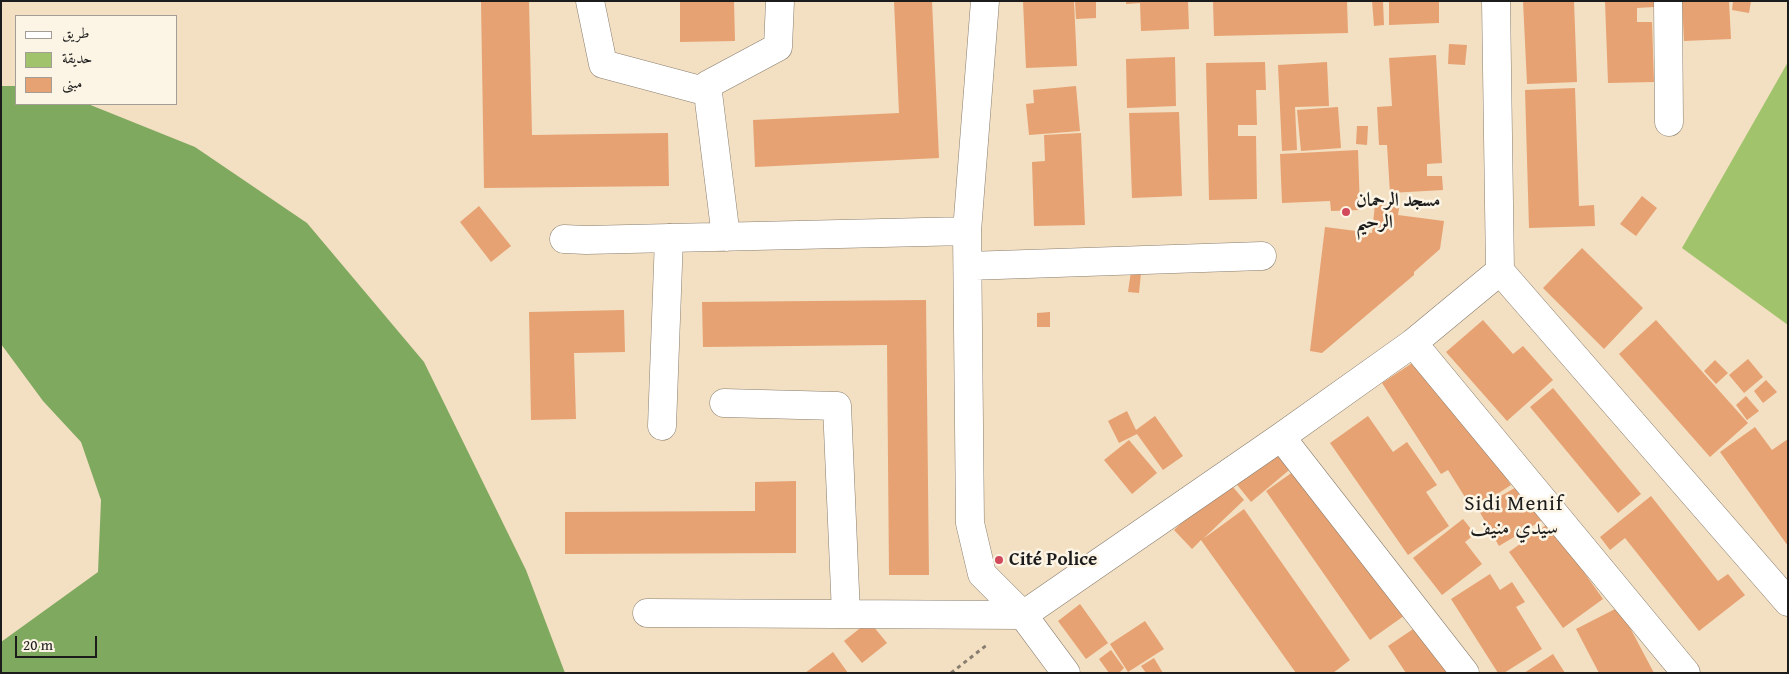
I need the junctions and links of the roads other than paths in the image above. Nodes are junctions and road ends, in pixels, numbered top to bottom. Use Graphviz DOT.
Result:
graph roads {
  1 [pos="590,1"];
  2 [pos="780,1"];
  3 [pos="985,1"];
  4 [pos="1496,1"];
  5 [pos="1668,1"];
  6 [pos="708,92"];
  7 [pos="1669,122"];
  8 [pos="967,231"];
  9 [pos="726,237"];
  10 [pos="669,238"];
  11 [pos="564,239"];
  12 [pos="1262,256"];
  13 [pos="968,266"];
  14 [pos="1500,271"];
  15 [pos="1413,343"];
  16 [pos="724,403"];
  17 [pos="662,426"];
  18 [pos="1281,437"];
  19 [pos="1788,602"];
  20 [pos="648,613"];
  21 [pos="846,614"];
  22 [pos="1024,615"];
  23 [pos="1066,673"];
  24 [pos="1466,673"];
  25 [pos="1686,673"];
  1 -- 6 [label="street"];
  2 -- 6 [label="street"];
  3 -- 8 [label="street"];
  4 -- 14 [label="street"];
  5 -- 7 [label="street"];
  6 -- 9 [label="street"];
  8 -- 9 [label="street"];
  8 -- 13 [label="street"];
  9 -- 10 [label="street"];
  10 -- 11 [label="street"];
  10 -- 17 [label="street"];
  12 -- 13 [label="street"];
  13 -- 22 [label="street"];
  14 -- 15 [label="street"];
  14 -- 19 [label="street"];
  15 -- 18 [label="street"];
  15 -- 25 [label="street"];
  16 -- 21 [label="street"];
  18 -- 22 [label="street"];
  18 -- 24 [label="street"];
  20 -- 21 [label="street"];
  21 -- 22 [label="street"];
  22 -- 23 [label="street"];
}
